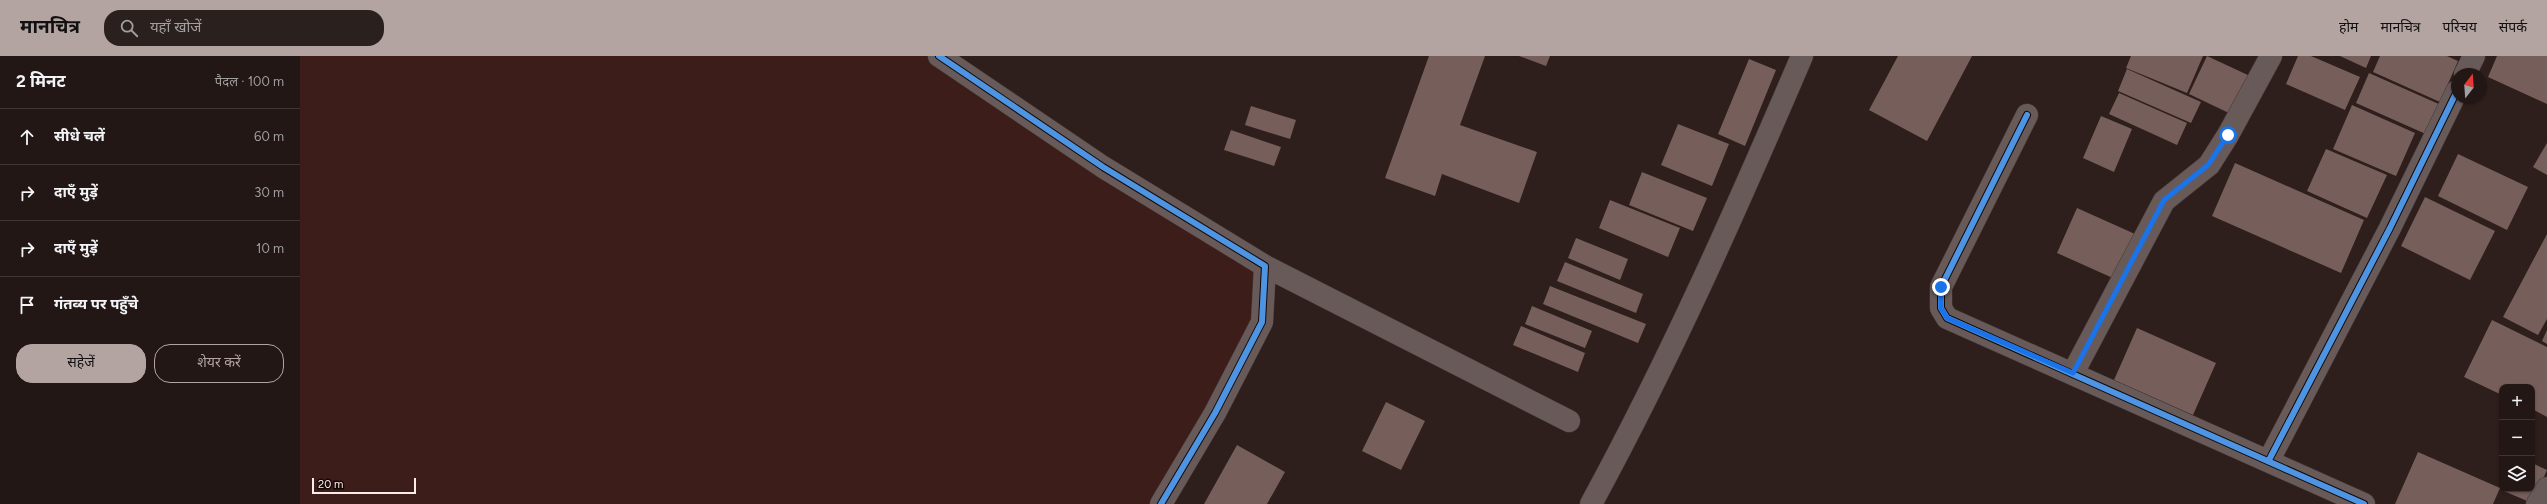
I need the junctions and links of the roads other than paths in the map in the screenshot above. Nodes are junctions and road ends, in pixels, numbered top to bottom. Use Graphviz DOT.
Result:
graph roads {
  1 [pos="939,56"];
  2 [pos="1802,56"];
  3 [pos="2271,56"];
  4 [pos="2474,56"];
  5 [pos="2468,68"];
  6 [pos="2451,103"];
  7 [pos="2027,115"];
  8 [pos="1266,266"];
  9 [pos="2073,373"];
  10 [pos="1569,421"];
  11 [pos="2269,460"];
  12 [pos="2547,488"];
  13 [pos="1161,504"];
  14 [pos="1591,504"];
  15 [pos="2364,504"];
  16 [pos="2537,504"];
  1 -- 8 [label="street"];
  2 -- 14 [label="street"];
  3 -- 9 [label="street"];
  4 -- 5 [label="street"];
  6 -- 11 [label="street"];
  7 -- 9 [label="street"];
  8 -- 10 [label="street"];
  8 -- 13 [label="street"];
  9 -- 11 [label="street"];
  11 -- 15 [label="street"];
  12 -- 16 [label="street"];
}
